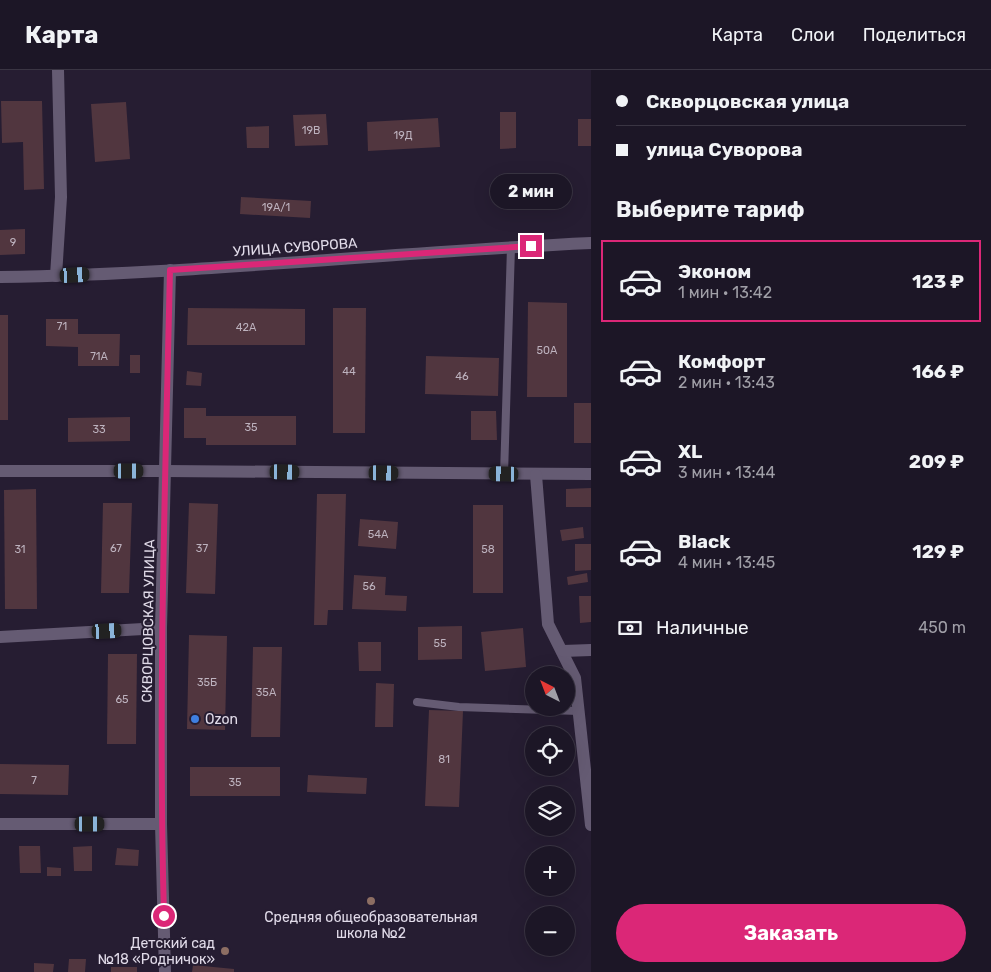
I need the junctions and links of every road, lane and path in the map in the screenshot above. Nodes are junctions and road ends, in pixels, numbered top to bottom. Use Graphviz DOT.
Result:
graph roads {
  1 [pos="58,70"];
  2 [pos="591,243"];
  3 [pos="511,247"];
  4 [pos="170,270"];
  5 [pos="56,276"];
  6 [pos="0,277"];
  7 [pos="166,470"];
  8 [pos="0,471"];
  9 [pos="504,474"];
  10 [pos="591,474"];
  11 [pos="536,475"];
  12 [pos="161,628"];
  13 [pos="0,637"];
  14 [pos="591,650"];
  15 [pos="563,651"];
  16 [pos="417,702"];
  17 [pos="579,711"];
  18 [pos="0,824"];
  19 [pos="161,824"];
  20 [pos="591,825"];
  21 [pos="165,972"];
  1 -- 5 [label="street"];
  2 -- 3 [label="street, УЛИЦА СУВОРОВА"];
  3 -- 4 [label="street, УЛИЦА СУВОРОВА"];
  3 -- 9 [label="lane"];
  4 -- 5 [label="street, УЛИЦА СУВОРОВА"];
  4 -- 7 [label="street, СКВОРЦОВСКАЯ УЛИЦА"];
  5 -- 6 [label="street, УЛИЦА СУВОРОВА"];
  7 -- 8 [label="street"];
  7 -- 9 [label="street"];
  7 -- 12 [label="street, СКВОРЦОВСКАЯ УЛИЦА"];
  9 -- 11 [label="street"];
  10 -- 11 [label="street"];
  11 -- 15 [label="street"];
  12 -- 13 [label="street"];
  12 -- 19 [label="street, СКВОРЦОВСКАЯ УЛИЦА"];
  14 -- 15 [label="street"];
  15 -- 17 [label="street"];
  16 -- 17 [label="lane"];
  17 -- 20 [label="street"];
  18 -- 19 [label="street"];
  19 -- 21 [label="street, СКВОРЦОВСКАЯ УЛИЦА"];
}
